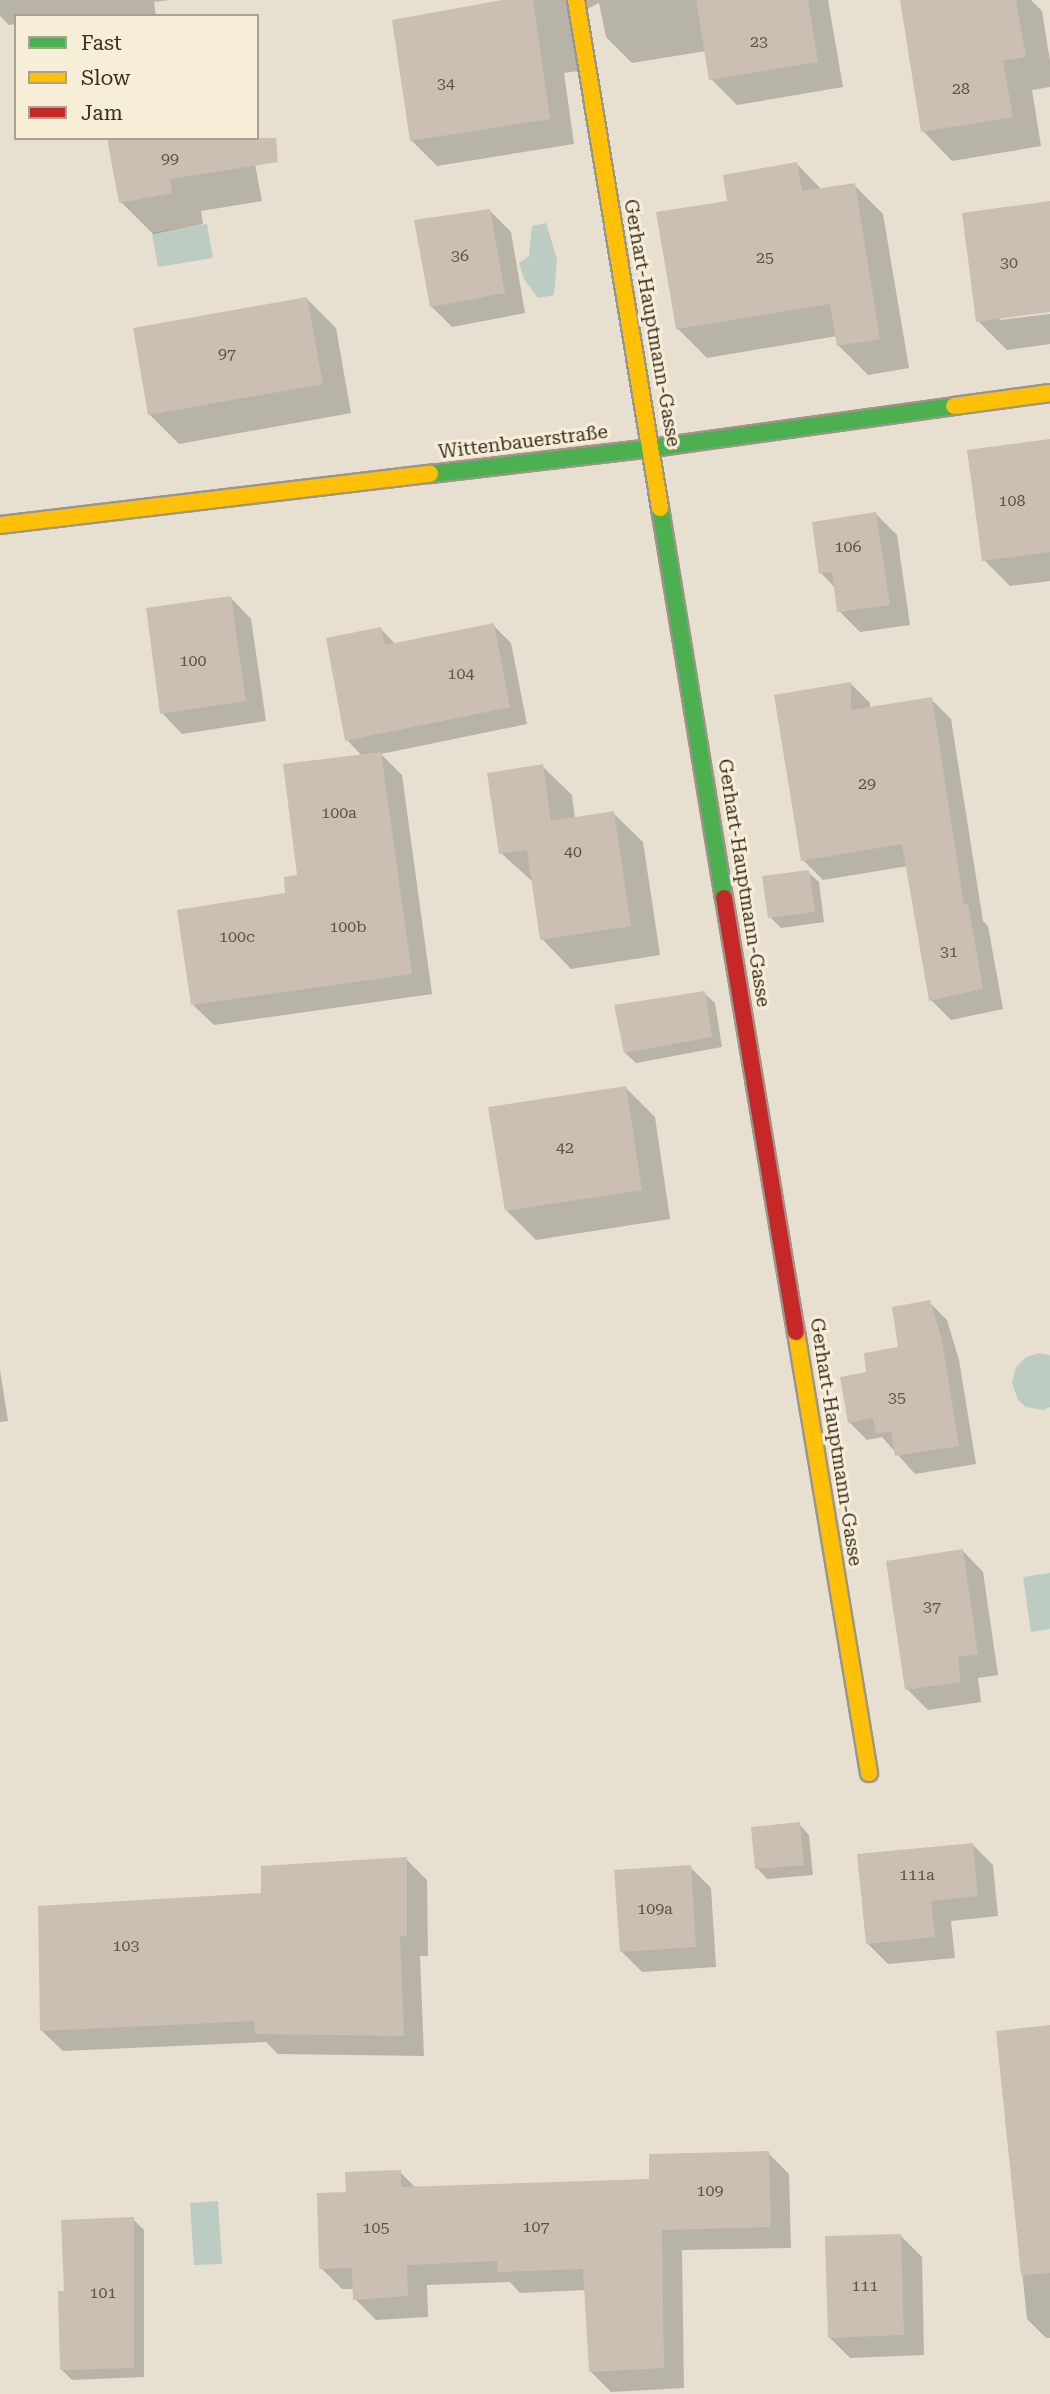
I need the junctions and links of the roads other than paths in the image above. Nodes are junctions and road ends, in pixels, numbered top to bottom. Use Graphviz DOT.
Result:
graph roads {
  1 [pos="576,0"];
  2 [pos="1050,393"];
  3 [pos="652,448"];
  4 [pos="0,525"];
  5 [pos="869,1773"];
  1 -- 3 [label="street, Gerhart-Hauptmann-Gasse"];
  2 -- 3 [label="street, Wittenbauerstraße"];
  3 -- 4 [label="street, Wittenbauerstraße"];
  3 -- 5 [label="street, Gerhart-Hauptmann-Gasse"];
}
